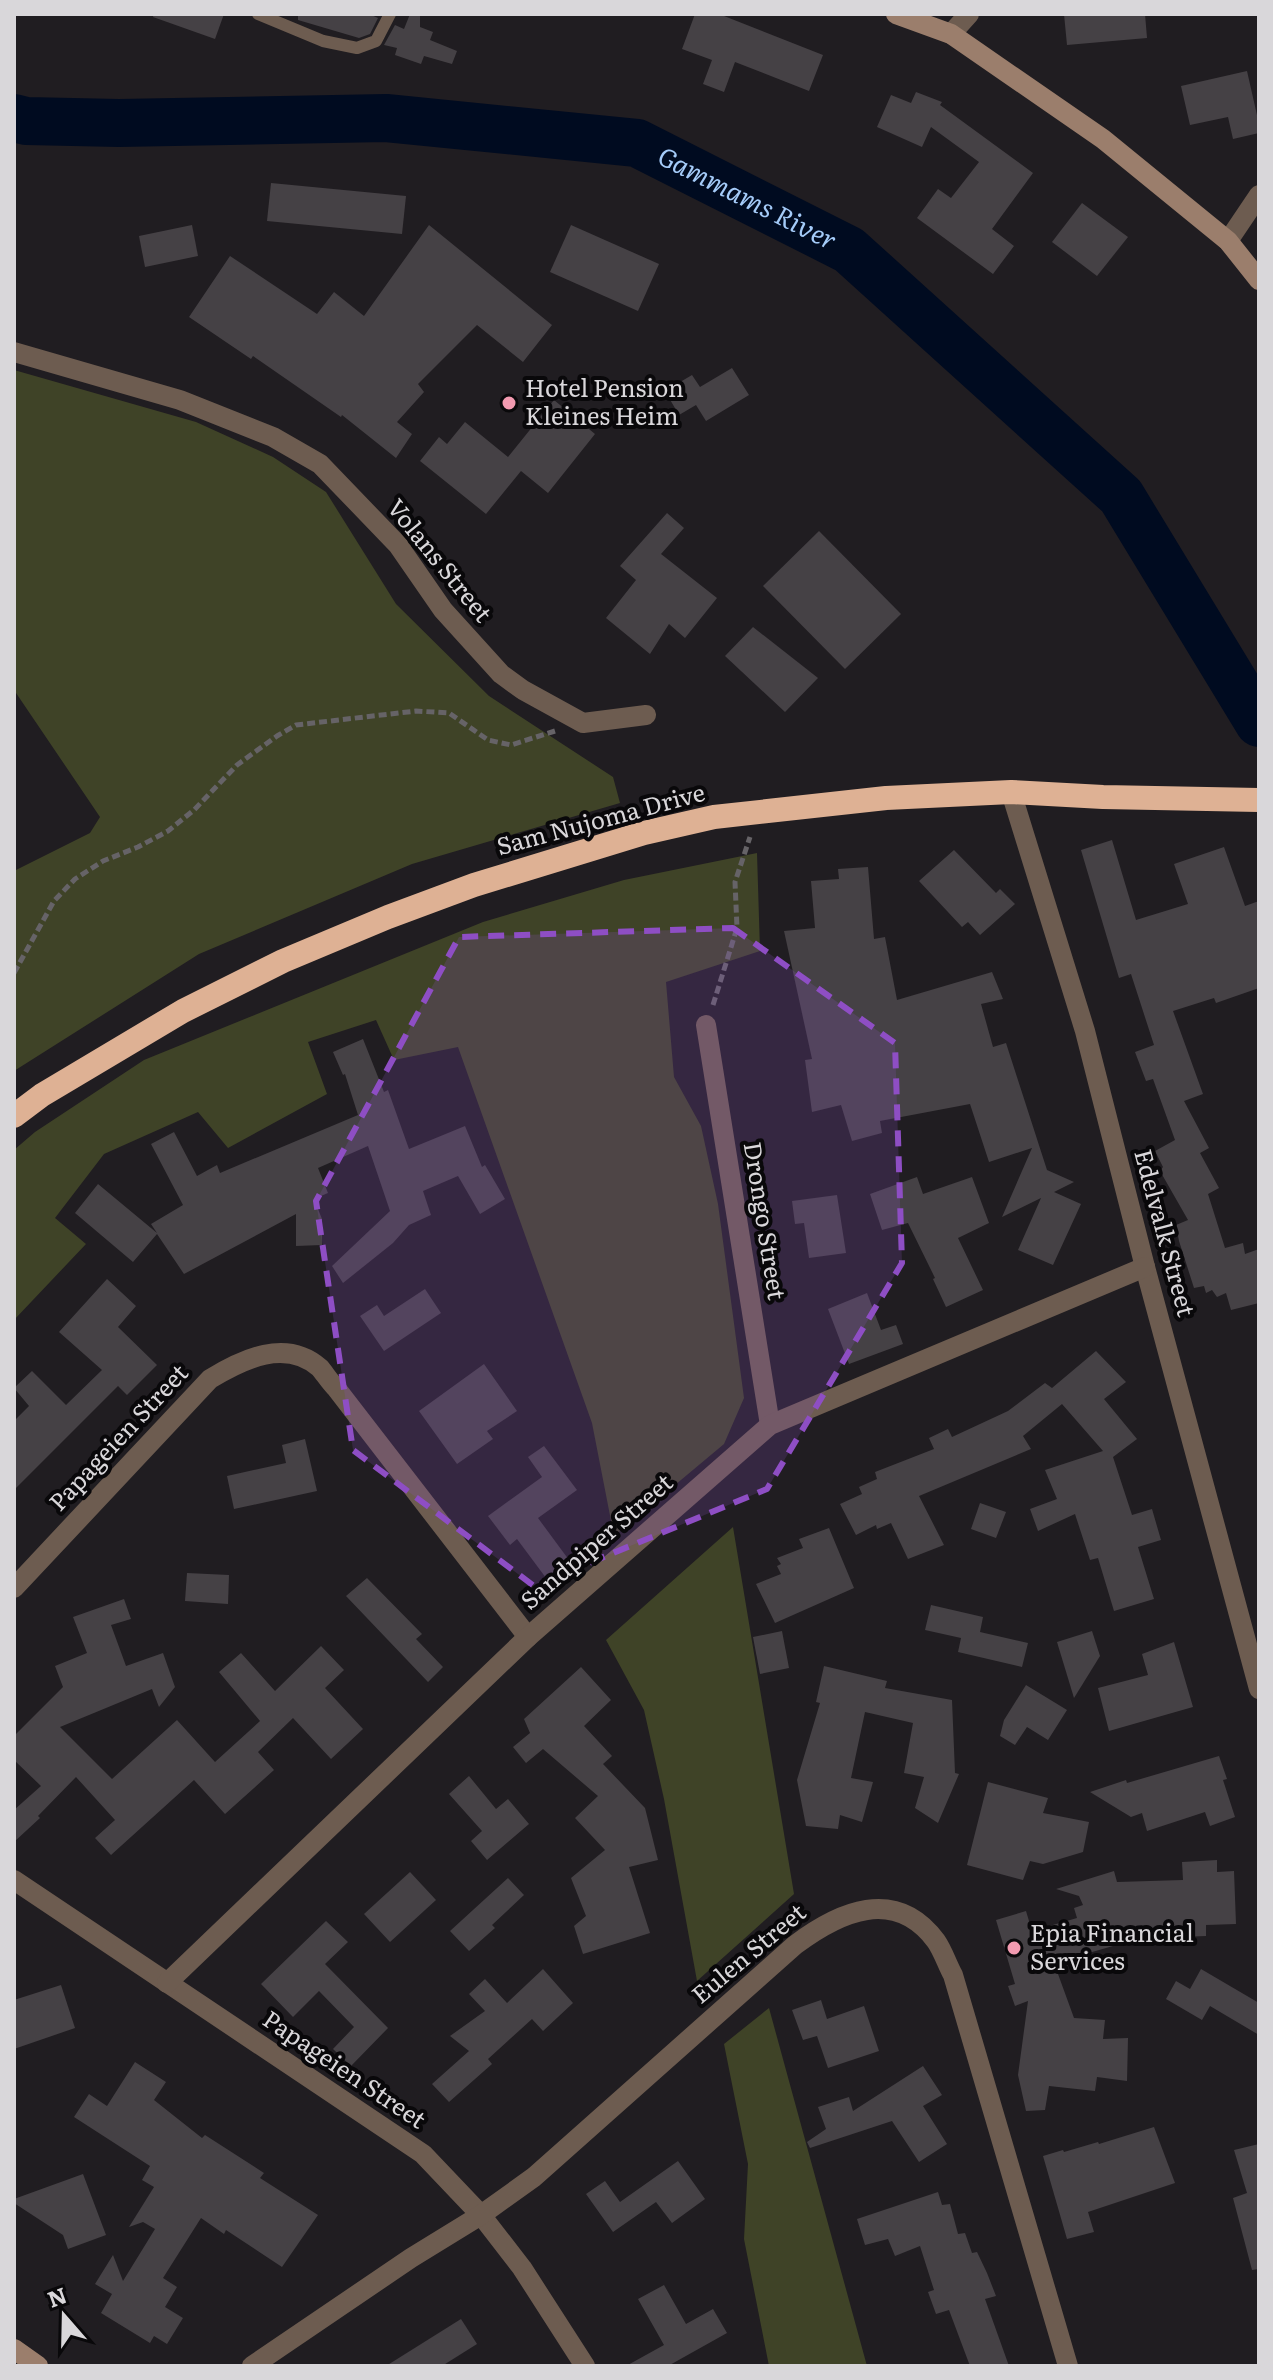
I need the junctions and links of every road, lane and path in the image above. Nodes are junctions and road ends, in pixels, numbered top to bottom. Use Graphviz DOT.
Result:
graph roads {
  1 [pos="258,14"];
  2 [pos="390,14"];
  3 [pos="896,14"];
  4 [pos="969,14"];
  5 [pos="951,34"];
  6 [pos="1259,195"];
  7 [pos="1228,241"];
  8 [pos="1259,280"];
  9 [pos="14,352"];
  10 [pos="646,715"];
  11 [pos="583,723"];
  12 [pos="1011,792"];
  13 [pos="1259,800"];
  14 [pos="763,812"];
  15 [pos="14,973"];
  16 [pos="706,1025"];
  17 [pos="14,1116"];
  18 [pos="1145,1267"];
  19 [pos="770,1425"];
  20 [pos="14,1588"];
  21 [pos="528,1637"];
  22 [pos="1259,1689"];
  23 [pos="14,1880"];
  24 [pos="167,1983"];
  25 [pos="481,2215"];
  26 [pos="14,2349"];
  27 [pos="38,2366"];
  28 [pos="252,2366"];
  29 [pos="585,2366"];
  30 [pos="1068,2366"];
  1 -- 2 [label="lane"];
  3 -- 5 [label="street"];
  4 -- 5 [label="street"];
  5 -- 7 [label="street"];
  6 -- 7 [label="street"];
  7 -- 8 [label="street"];
  9 -- 11 [label="street, Volans Street"];
  10 -- 11 [label="street"];
  11 -- 15 [label="path"];
  12 -- 13 [label="highway, Sam Nujoma Drive"];
  12 -- 14 [label="highway, Sam Nujoma Drive"];
  12 -- 18 [label="street, Edelvalk Street"];
  14 -- 16 [label="path"];
  14 -- 17 [label="highway, Sam Nujoma Drive"];
  16 -- 19 [label="street, Drongo Street"];
  18 -- 19 [label="street, Sandpiper Street"];
  18 -- 22 [label="street, Edelvalk Street"];
  19 -- 21 [label="street, Sandpiper Street"];
  20 -- 21 [label="street, Papageien Street"];
  21 -- 24 [label="street, Sandpiper Street"];
  23 -- 24 [label="street, Papageien Street"];
  24 -- 25 [label="street, Papageien Street"];
  25 -- 28 [label="street, Eulen Street"];
  25 -- 29 [label="street, Papageien Street"];
  25 -- 30 [label="street, Eulen Street"];
  26 -- 27 [label="street"];
}
